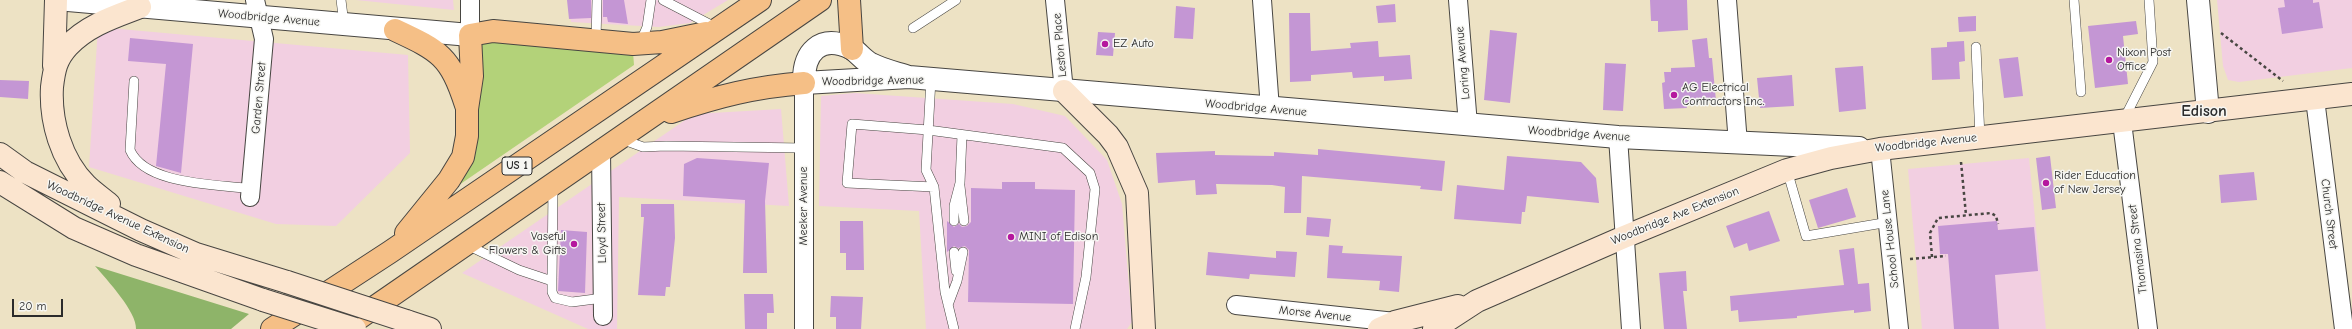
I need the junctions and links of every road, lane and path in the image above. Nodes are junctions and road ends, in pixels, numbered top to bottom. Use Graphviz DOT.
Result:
graph roads {
  1 [pos="56,0"];
  2 [pos="68,0"];
  3 [pos="341,0"];
  4 [pos="470,0"];
  5 [pos="597,0"];
  6 [pos="651,0"];
  7 [pos="663,0"];
  8 [pos="760,0"];
  9 [pos="820,0"];
  10 [pos="849,0"];
  11 [pos="956,0"];
  12 [pos="1056,0"];
  13 [pos="1262,0"];
  14 [pos="1458,0"];
  15 [pos="1727,0"];
  16 [pos="2074,0"];
  17 [pos="2149,0"];
  18 [pos="2198,0"];
  19 [pos="140,7"];
  20 [pos="257,9"];
  21 [pos="344,25"];
  22 [pos="913,28"];
  23 [pos="2216,29"];
  24 [pos="395,30"];
  25 [pos="719,30"];
  26 [pos="470,35"];
  27 [pos="596,41"];
  28 [pos="640,44"];
  29 [pos="1976,48"];
  30 [pos="852,49"];
  31 [pos="54,66"];
  32 [pos="909,78"];
  33 [pos="931,80"];
  34 [pos="134,81"];
  35 [pos="2283,81"];
  36 [pos="804,83"];
  37 [pos="1064,91"];
  38 [pos="2081,92"];
  39 [pos="2352,94"];
  40 [pos="2315,99"];
  41 [pos="1270,109"];
  42 [pos="467,110"];
  43 [pos="2208,112"];
  44 [pos="643,122"];
  45 [pos="2122,122"];
  46 [pos="1468,125"];
  47 [pos="928,130"];
  48 [pos="962,135"];
  49 [pos="1618,137"];
  50 [pos="619,138"];
  51 [pos="1980,138"];
  52 [pos="1738,144"];
  53 [pos="804,148"];
  54 [pos="1880,149"];
  55 [pos="601,151"];
  56 [pos="0,154"];
  57 [pos="1961,162"];
  58 [pos="1787,170"];
  59 [pos="0,182"];
  60 [pos="553,183"];
  61 [pos="960,183"];
  62 [pos="934,187"];
  63 [pos="250,193"];
  64 [pos="0,194"];
  65 [pos="1966,215"];
  66 [pos="954,221"];
  67 [pos="964,221"];
  68 [pos="1889,222"];
  69 [pos="1998,224"];
  70 [pos="74,228"];
  71 [pos="141,230"];
  72 [pos="1624,237"];
  73 [pos="466,244"];
  74 [pos="390,252"];
  75 [pos="958,252"];
  76 [pos="1946,256"];
  77 [pos="1932,257"];
  78 [pos="1910,259"];
  79 [pos="552,281"];
  80 [pos="603,298"];
  81 [pos="1477,301"];
  82 [pos="948,305"];
  83 [pos="1236,305"];
  84 [pos="603,316"];
  85 [pos="361,320"];
  86 [pos="1387,326"];
  87 [pos="272,329"];
  88 [pos="343,329"];
  89 [pos="350,329"];
  90 [pos="430,329"];
  91 [pos="804,329"];
  92 [pos="954,329"];
  93 [pos="1075,329"];
  94 [pos="1144,329"];
  95 [pos="1434,329"];
  96 [pos="1631,329"];
  97 [pos="1899,329"];
  98 [pos="2148,329"];
  99 [pos="2344,329"];
  1 -- 31 [label="main road"];
  2 -- 19 [label="street, Woodbridge Avenue"];
  3 -- 21 [label="lane"];
  4 -- 26 [label="street"];
  5 -- 27 [label="lane"];
  6 -- 28 [label="lane"];
  7 -- 25 [label="lane"];
  8 -- 25 [label="highway, US 1"];
  9 -- 44 [label="highway"];
  10 -- 30 [label="highway"];
  11 -- 22 [label="lane"];
  12 -- 37 [label="street, Leston Place"];
  13 -- 41 [label="street"];
  14 -- 46 [label="street, Loring Avenue"];
  15 -- 52 [label="street"];
  16 -- 38 [label="lane"];
  17 -- 45 [label="lane"];
  18 -- 43 [label="street"];
  19 -- 20 [label="street, Woodbridge Avenue"];
  19 -- 31 [label="main road"];
  20 -- 21 [label="street, Woodbridge Avenue"];
  20 -- 63 [label="street, Garden Street"];
  21 -- 24 [label="street, Woodbridge Avenue"];
  23 -- 35 [label="path"];
  24 -- 26 [label="street, Woodbridge Avenue"];
  24 -- 42 [label="highway"];
  25 -- 28 [label="highway"];
  25 -- 74 [label="highway, US 1"];
  26 -- 27 [label="highway"];
  26 -- 42 [label="highway"];
  27 -- 28 [label="highway"];
  29 -- 51 [label="lane"];
  30 -- 32 [label="street"];
  30 -- 36 [label="street"];
  31 -- 71 [label="main road"];
  32 -- 33 [label="street, Woodbridge Avenue"];
  32 -- 36 [label="street, Woodbridge Avenue"];
  33 -- 37 [label="street, Woodbridge Avenue"];
  33 -- 47 [label="lane"];
  34 -- 63 [label="lane"];
  36 -- 44 [label="highway"];
  36 -- 53 [label="street, Meeker Avenue"];
  37 -- 41 [label="street, Woodbridge Avenue"];
  37 -- 94 [label="main road"];
  39 -- 40 [label="main road, Woodbridge Avenue"];
  40 -- 43 [label="main road, Woodbridge Avenue"];
  40 -- 99 [label="street, Church Street"];
  41 -- 46 [label="street, Woodbridge Avenue"];
  42 -- 74 [label="highway"];
  43 -- 45 [label="main road, Woodbridge Avenue"];
  44 -- 50 [label="highway"];
  45 -- 51 [label="main road, Woodbridge Avenue"];
  45 -- 98 [label="street, Thomasina Street"];
  46 -- 49 [label="street, Woodbridge Avenue"];
  47 -- 48 [label="lane"];
  47 -- 62 [label="lane"];
  47 -- 62 [label="lane"];
  48 -- 61 [label="lane"];
  48 -- 93 [label="lane"];
  49 -- 52 [label="street, Woodbridge Avenue"];
  49 -- 72 [label="street"];
  50 -- 53 [label="lane"];
  50 -- 55 [label="highway"];
  51 -- 54 [label="main road, Woodbridge Avenue"];
  52 -- 54 [label="street, Woodbridge Avenue"];
  53 -- 91 [label="street, Meeker Avenue"];
  54 -- 58 [label="main road, Woodbridge Ave Extension"];
  54 -- 68 [label="street, School House Lane"];
  55 -- 60 [label="highway"];
  55 -- 80 [label="street, Lloyd Street"];
  56 -- 71 [label="main road, Woodbridge Avenue Extension"];
  57 -- 65 [label="path"];
  58 -- 68 [label="lane"];
  58 -- 72 [label="main road, Woodbridge Ave Extension"];
  59 -- 70 [label="main road, Woodbridge Avenue Extension"];
  60 -- 73 [label="highway"];
  60 -- 79 [label="lane"];
  61 -- 66 [label="lane"];
  61 -- 67 [label="lane"];
  62 -- 82 [label="lane"];
  64 -- 70 [label="main road"];
  65 -- 69 [label="path"];
  65 -- 77 [label="path"];
  68 -- 97 [label="street, School House Lane"];
  70 -- 85 [label="main road, Woodbridge Avenue Extension, bridge"];
  71 -- 90 [label="main road, Woodbridge Avenue Extension, bridge"];
  72 -- 81 [label="main road, Woodbridge Ave Extension"];
  72 -- 96 [label="street"];
  73 -- 79 [label="lane"];
  73 -- 85 [label="highway"];
  74 -- 87 [label="highway, US 1"];
  75 -- 82 [label="lane"];
  76 -- 77 [label="path"];
  77 -- 78 [label="path"];
  79 -- 80 [label="lane"];
  80 -- 84 [label="street, Lloyd Street"];
  81 -- 86 [label="main road, Woodbridge Ave Extension"];
  81 -- 95 [label="main road, Woodbridge Ave Extension"];
  82 -- 92 [label="lane"];
  83 -- 86 [label="street, Morse Avenue"];
  85 -- 88 [label="highway"];
  85 -- 89 [label="highway"];
}
